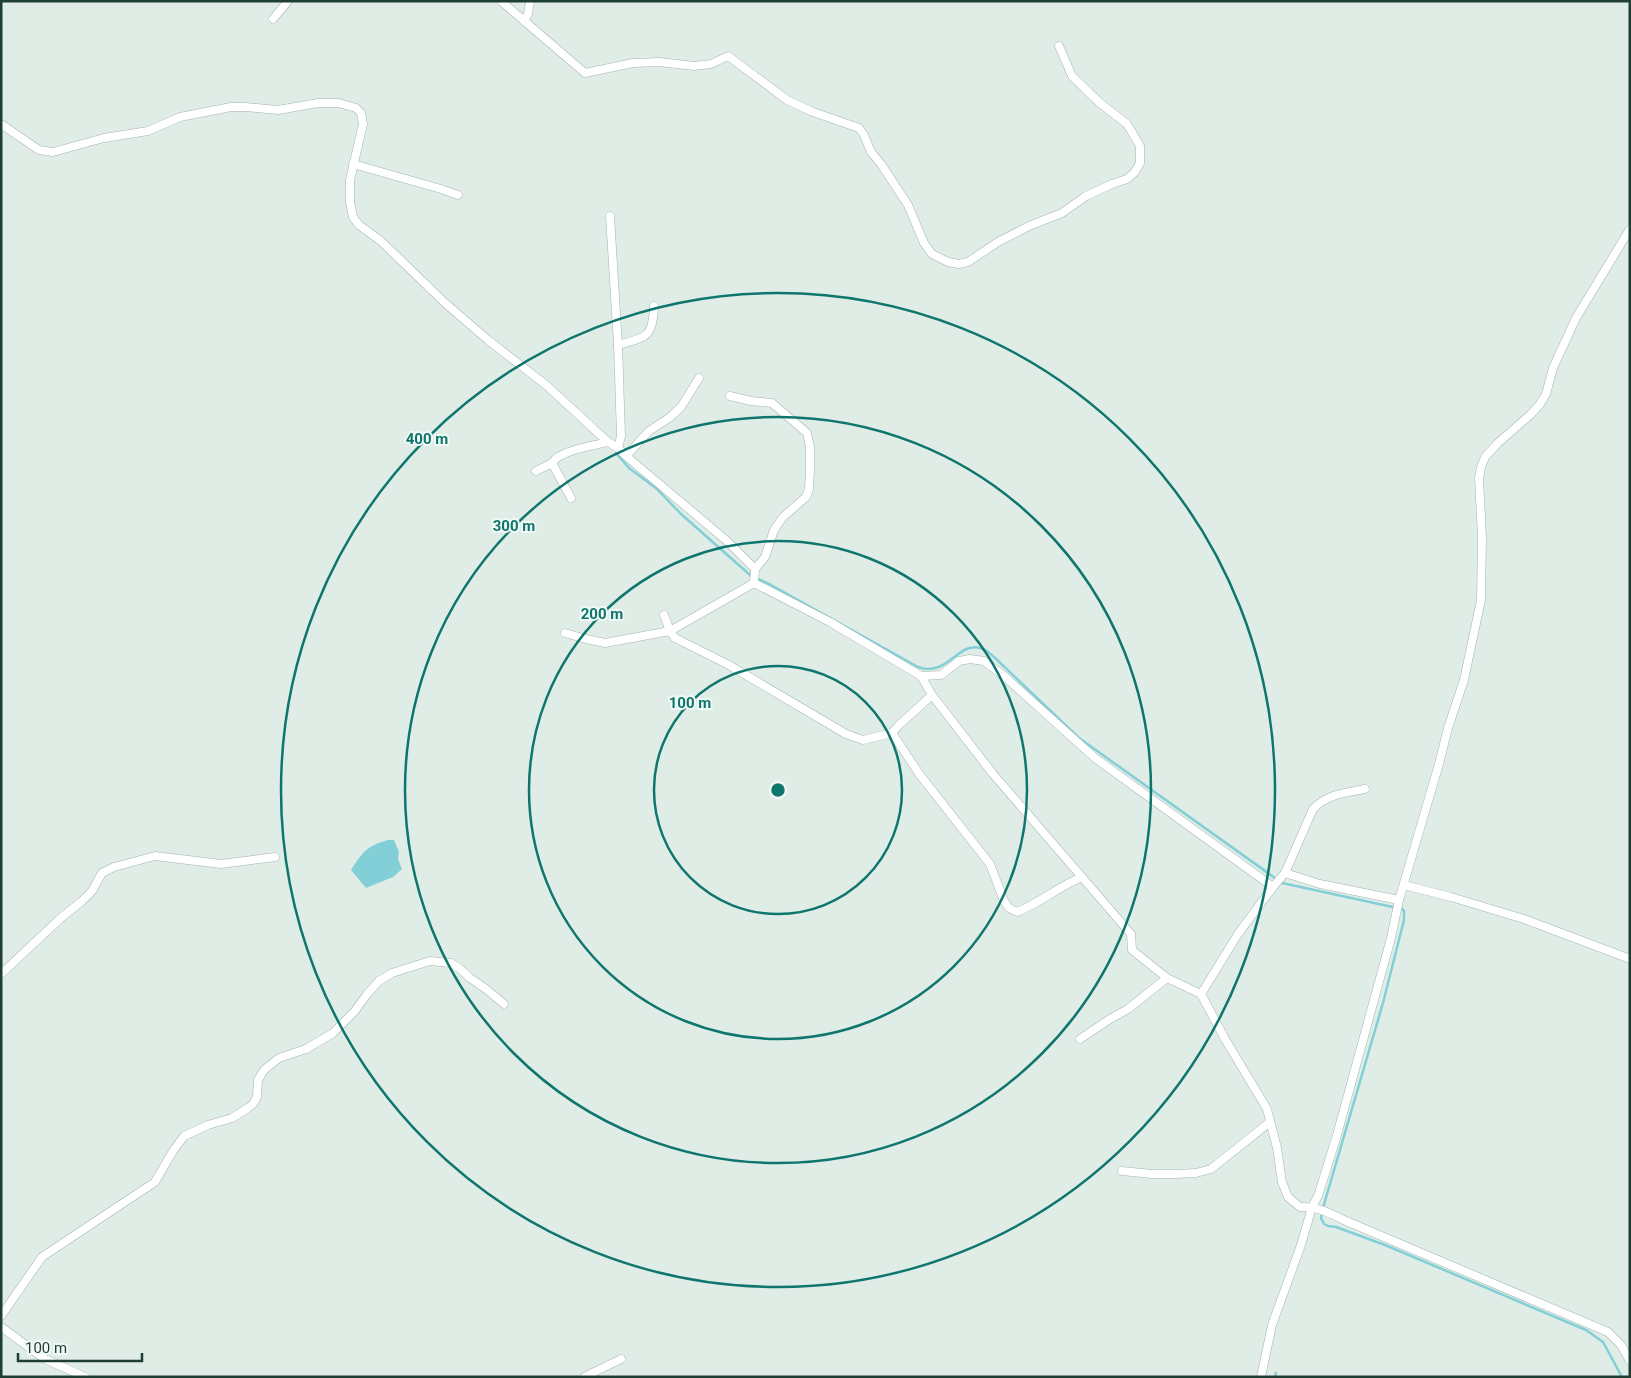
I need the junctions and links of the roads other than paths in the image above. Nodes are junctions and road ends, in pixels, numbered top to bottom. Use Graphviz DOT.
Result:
graph roads {
  1 [pos="288,1"];
  2 [pos="501,1"];
  3 [pos="530,1"];
  4 [pos="273,19"];
  5 [pos="524,21"];
  6 [pos="1059,46"];
  7 [pos="1,124"];
  8 [pos="353,164"];
  9 [pos="458,195"];
  10 [pos="610,216"];
  11 [pos="1630,230"];
  12 [pos="654,306"];
  13 [pos="618,345"];
  14 [pos="699,378"];
  15 [pos="730,396"];
  16 [pos="608,442"];
  17 [pos="618,448"];
  18 [pos="626,456"];
  19 [pos="552,463"];
  20 [pos="536,471"];
  21 [pos="571,498"];
  22 [pos="755,577"];
  23 [pos="664,615"];
  24 [pos="670,631"];
  25 [pos="566,633"];
  26 [pos="921,676"];
  27 [pos="932,695"];
  28 [pos="892,733"];
  29 [pos="1365,789"];
  30 [pos="274,857"];
  31 [pos="1082,877"];
  32 [pos="1279,881"];
  33 [pos="1404,885"];
  34 [pos="1398,905"];
  35 [pos="1630,958"];
  36 [pos="1,974"];
  37 [pos="1167,978"];
  38 [pos="1201,994"];
  39 [pos="504,1004"];
  40 [pos="1080,1039"];
  41 [pos="1270,1122"];
  42 [pos="1122,1171"];
  43 [pos="1320,1209"];
  44 [pos="1,1316"];
  45 [pos="1,1327"];
  46 [pos="621,1359"];
  47 [pos="1630,1361"];
  48 [pos="85,1377"];
  49 [pos="584,1377"];
  50 [pos="1261,1377"];
  1 -- 4 [label="street"];
  2 -- 5 [label="street"];
  3 -- 5 [label="street"];
  5 -- 6 [label="street"];
  7 -- 8 [label="street"];
  8 -- 9 [label="street"];
  8 -- 16 [label="street"];
  10 -- 13 [label="street"];
  11 -- 33 [label="street"];
  12 -- 13 [label="street"];
  13 -- 17 [label="street"];
  14 -- 18 [label="street"];
  15 -- 22 [label="street"];
  16 -- 17 [label="street"];
  16 -- 19 [label="street"];
  17 -- 18 [label="street"];
  18 -- 22 [label="street"];
  19 -- 20 [label="street"];
  19 -- 21 [label="street"];
  22 -- 24 [label="street"];
  22 -- 26 [label="street"];
  23 -- 24 [label="street"];
  24 -- 25 [label="street"];
  24 -- 28 [label="street"];
  26 -- 27 [label="street"];
  26 -- 32 [label="street"];
  27 -- 28 [label="street"];
  27 -- 31 [label="street"];
  28 -- 31 [label="street"];
  29 -- 32 [label="street"];
  30 -- 36 [label="street"];
  31 -- 37 [label="street"];
  32 -- 34 [label="street"];
  32 -- 38 [label="street"];
  33 -- 34 [label="street"];
  33 -- 35 [label="street"];
  34 -- 43 [label="street"];
  37 -- 38 [label="street"];
  37 -- 40 [label="street"];
  38 -- 41 [label="street"];
  39 -- 44 [label="street"];
  41 -- 42 [label="street"];
  41 -- 43 [label="street"];
  43 -- 47 [label="street"];
  43 -- 50 [label="street"];
  45 -- 48 [label="street"];
  46 -- 49 [label="street"];
}
